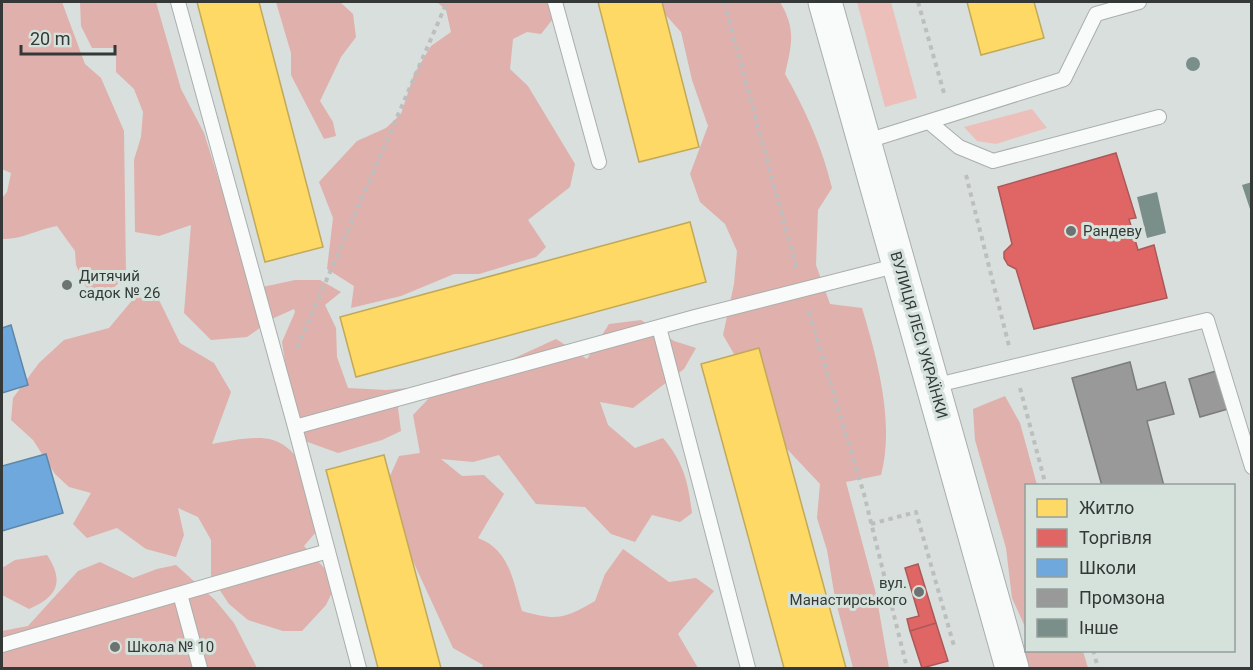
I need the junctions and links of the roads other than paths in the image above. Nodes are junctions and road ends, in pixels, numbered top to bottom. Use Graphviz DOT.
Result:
graph roads {
  1 [pos="178,2"];
  2 [pos="555,2"];
  3 [pos="825,2"];
  4 [pos="1139,2"];
  5 [pos="1159,117"];
  6 [pos="929,122"];
  7 [pos="864,142"];
  8 [pos="599,162"];
  9 [pos="899,265"];
  10 [pos="659,327"];
  11 [pos="933,386"];
  12 [pos="295,427"];
  13 [pos="1251,467"];
  14 [pos="328,551"];
  15 [pos="180,594"];
  16 [pos="2,645"];
  17 [pos="200,669"];
  18 [pos="359,669"];
  19 [pos="748,669"];
  20 [pos="1012,669"];
  1 -- 12 [label="lane"];
  2 -- 8 [label="lane"];
  3 -- 7 [label="main road, ВУЛИЦЯ ЛЕСІ УКРАЇНКИ"];
  4 -- 6 [label="lane"];
  5 -- 6 [label="lane"];
  6 -- 7 [label="lane"];
  7 -- 9 [label="main road, ВУЛИЦЯ ЛЕСІ УКРАЇНКИ"];
  9 -- 10 [label="lane"];
  9 -- 11 [label="main road, ВУЛИЦЯ ЛЕСІ УКРАЇНКИ"];
  10 -- 12 [label="lane"];
  10 -- 19 [label="lane"];
  11 -- 13 [label="lane"];
  11 -- 20 [label="main road, ВУЛИЦЯ ЛЕСІ УКРАЇНКИ"];
  12 -- 14 [label="lane"];
  14 -- 15 [label="lane"];
  14 -- 18 [label="lane"];
  15 -- 16 [label="lane"];
  15 -- 17 [label="lane"];
}
